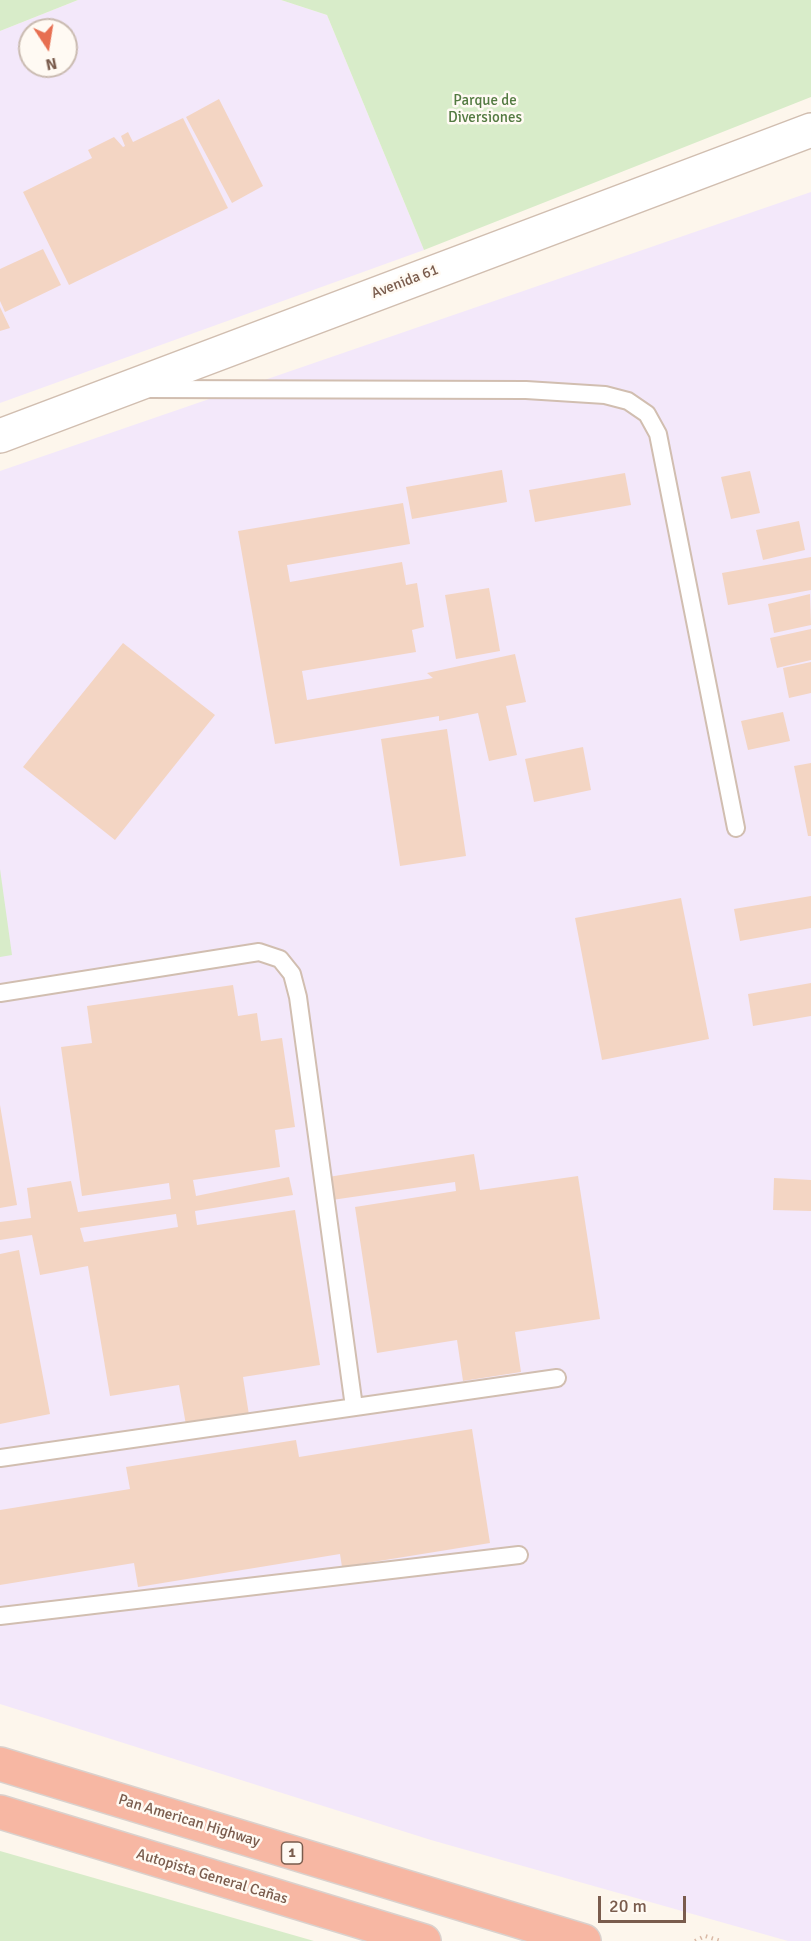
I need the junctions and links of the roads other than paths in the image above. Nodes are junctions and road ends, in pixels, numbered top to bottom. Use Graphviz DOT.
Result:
graph roads {
  1 [pos="811,130"];
  2 [pos="124,389"];
  3 [pos="0,436"];
  4 [pos="736,828"];
  5 [pos="0,993"];
  6 [pos="557,1378"];
  7 [pos="354,1407"];
  8 [pos="0,1458"];
  9 [pos="519,1555"];
  10 [pos="0,1616"];
  11 [pos="0,1764"];
  12 [pos="0,1812"];
  13 [pos="424,1941"];
  14 [pos="584,1941"];
  1 -- 2 [label="street, Avenida 61"];
  2 -- 3 [label="street, Avenida 61"];
  2 -- 4 [label="lane"];
  5 -- 7 [label="lane"];
  6 -- 7 [label="lane"];
  7 -- 8 [label="lane"];
  9 -- 10 [label="lane"];
  11 -- 14 [label="highway, Pan American Highway / 1"];
  12 -- 13 [label="highway, Autopista General Cañas"];
}
